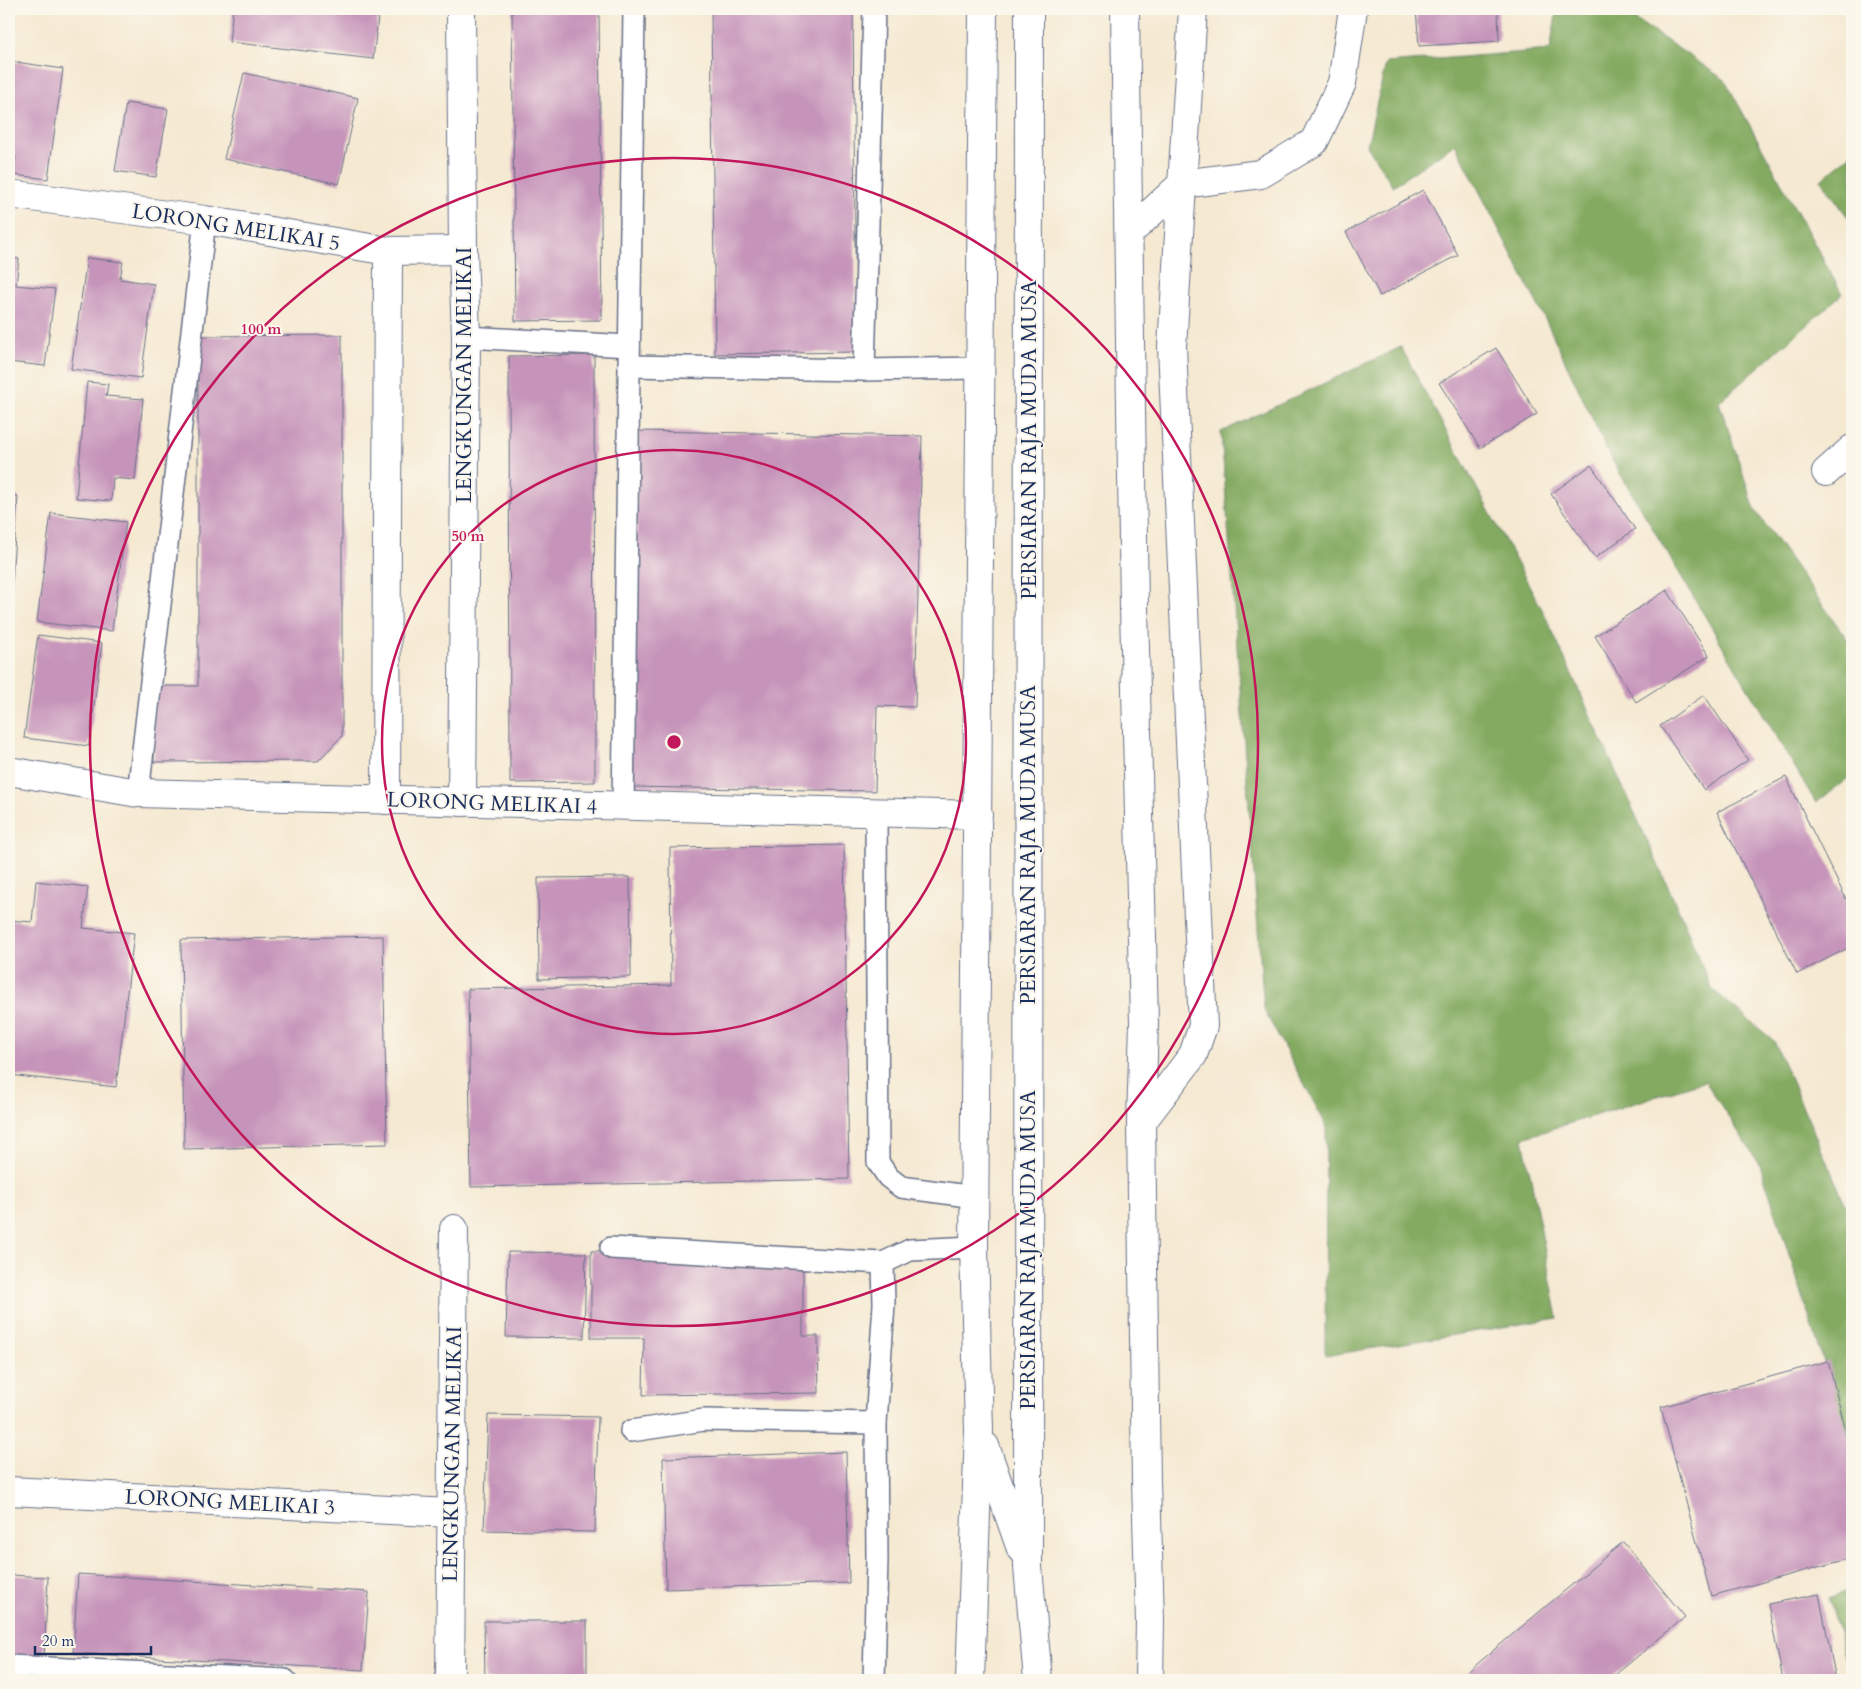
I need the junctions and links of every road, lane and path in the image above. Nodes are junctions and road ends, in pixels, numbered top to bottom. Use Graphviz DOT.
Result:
graph roads {
  1 [pos="461,9"];
  2 [pos="634,9"];
  3 [pos="874,9"];
  4 [pos="983,9"];
  5 [pos="1029,9"];
  6 [pos="1125,9"];
  7 [pos="1193,9"];
  8 [pos="1352,9"];
  9 [pos="1182,184"];
  10 [pos="9,194"];
  11 [pos="205,220"];
  12 [pos="1129,233"];
  13 [pos="463,250"];
  14 [pos="388,251"];
  15 [pos="466,337"];
  16 [pos="629,356"];
  17 [pos="980,368"];
  18 [pos="864,370"];
  19 [pos="1852,450"];
  20 [pos="1826,472"];
  21 [pos="9,771"];
  22 [pos="138,793"];
  23 [pos="386,800"];
  24 [pos="462,802"];
  25 [pos="623,806"];
  26 [pos="876,813"];
  27 [pos="978,815"];
  28 [pos="1141,1123"];
  29 [pos="975,1197"];
  30 [pos="454,1229"];
  31 [pos="974,1247"];
  32 [pos="611,1248"];
  33 [pos="882,1263"];
  34 [pos="876,1423"];
  35 [pos="979,1430"];
  36 [pos="631,1431"];
  37 [pos="9,1491"];
  38 [pos="451,1513"];
  39 [pos="1028,1567"];
  40 [pos="9,1666"];
  41 [pos="284,1680"];
  42 [pos="450,1680"];
  43 [pos="874,1680"];
  44 [pos="970,1680"];
  45 [pos="1038,1680"];
  46 [pos="1149,1680"];
  1 -- 13 [label="street, LENGKUNGAN MELIKAI"];
  2 -- 16 [label="lane"];
  3 -- 18 [label="lane"];
  4 -- 17 [label="street"];
  5 -- 39 [label="street, PERSIARAN RAJA MUDA MUSA"];
  6 -- 12 [label="street"];
  7 -- 9 [label="street"];
  8 -- 9 [label="street"];
  9 -- 12 [label="street"];
  9 -- 28 [label="street"];
  10 -- 11 [label="street, LORONG MELIKAI 5"];
  11 -- 14 [label="street, LORONG MELIKAI 5"];
  11 -- 22 [label="lane"];
  12 -- 28 [label="street"];
  13 -- 14 [label="street, LORONG MELIKAI 5"];
  13 -- 15 [label="street, LENGKUNGAN MELIKAI"];
  14 -- 23 [label="street"];
  15 -- 16 [label="lane"];
  15 -- 24 [label="street, LENGKUNGAN MELIKAI"];
  16 -- 18 [label="lane"];
  16 -- 25 [label="lane"];
  17 -- 18 [label="lane"];
  17 -- 27 [label="street"];
  19 -- 20 [label="street"];
  21 -- 22 [label="street, LORONG MELIKAI 4"];
  22 -- 23 [label="street, LORONG MELIKAI 4"];
  23 -- 24 [label="street, LORONG MELIKAI 4"];
  24 -- 25 [label="street, LORONG MELIKAI 4"];
  25 -- 26 [label="street, LORONG MELIKAI 4"];
  26 -- 27 [label="street, LORONG MELIKAI 4"];
  26 -- 29 [label="lane"];
  27 -- 29 [label="street"];
  28 -- 46 [label="street"];
  29 -- 31 [label="street"];
  30 -- 38 [label="street, LENGKUNGAN MELIKAI"];
  31 -- 33 [label="lane"];
  31 -- 35 [label="street"];
  32 -- 33 [label="lane"];
  33 -- 34 [label="lane"];
  34 -- 36 [label="lane"];
  34 -- 43 [label="lane"];
  35 -- 39 [label="street"];
  35 -- 44 [label="street"];
  37 -- 38 [label="street, LORONG MELIKAI 3"];
  38 -- 42 [label="street, LENGKUNGAN MELIKAI"];
  39 -- 45 [label="street, PERSIARAN RAJA MUDA MUSA"];
  40 -- 41 [label="lane"];
}
